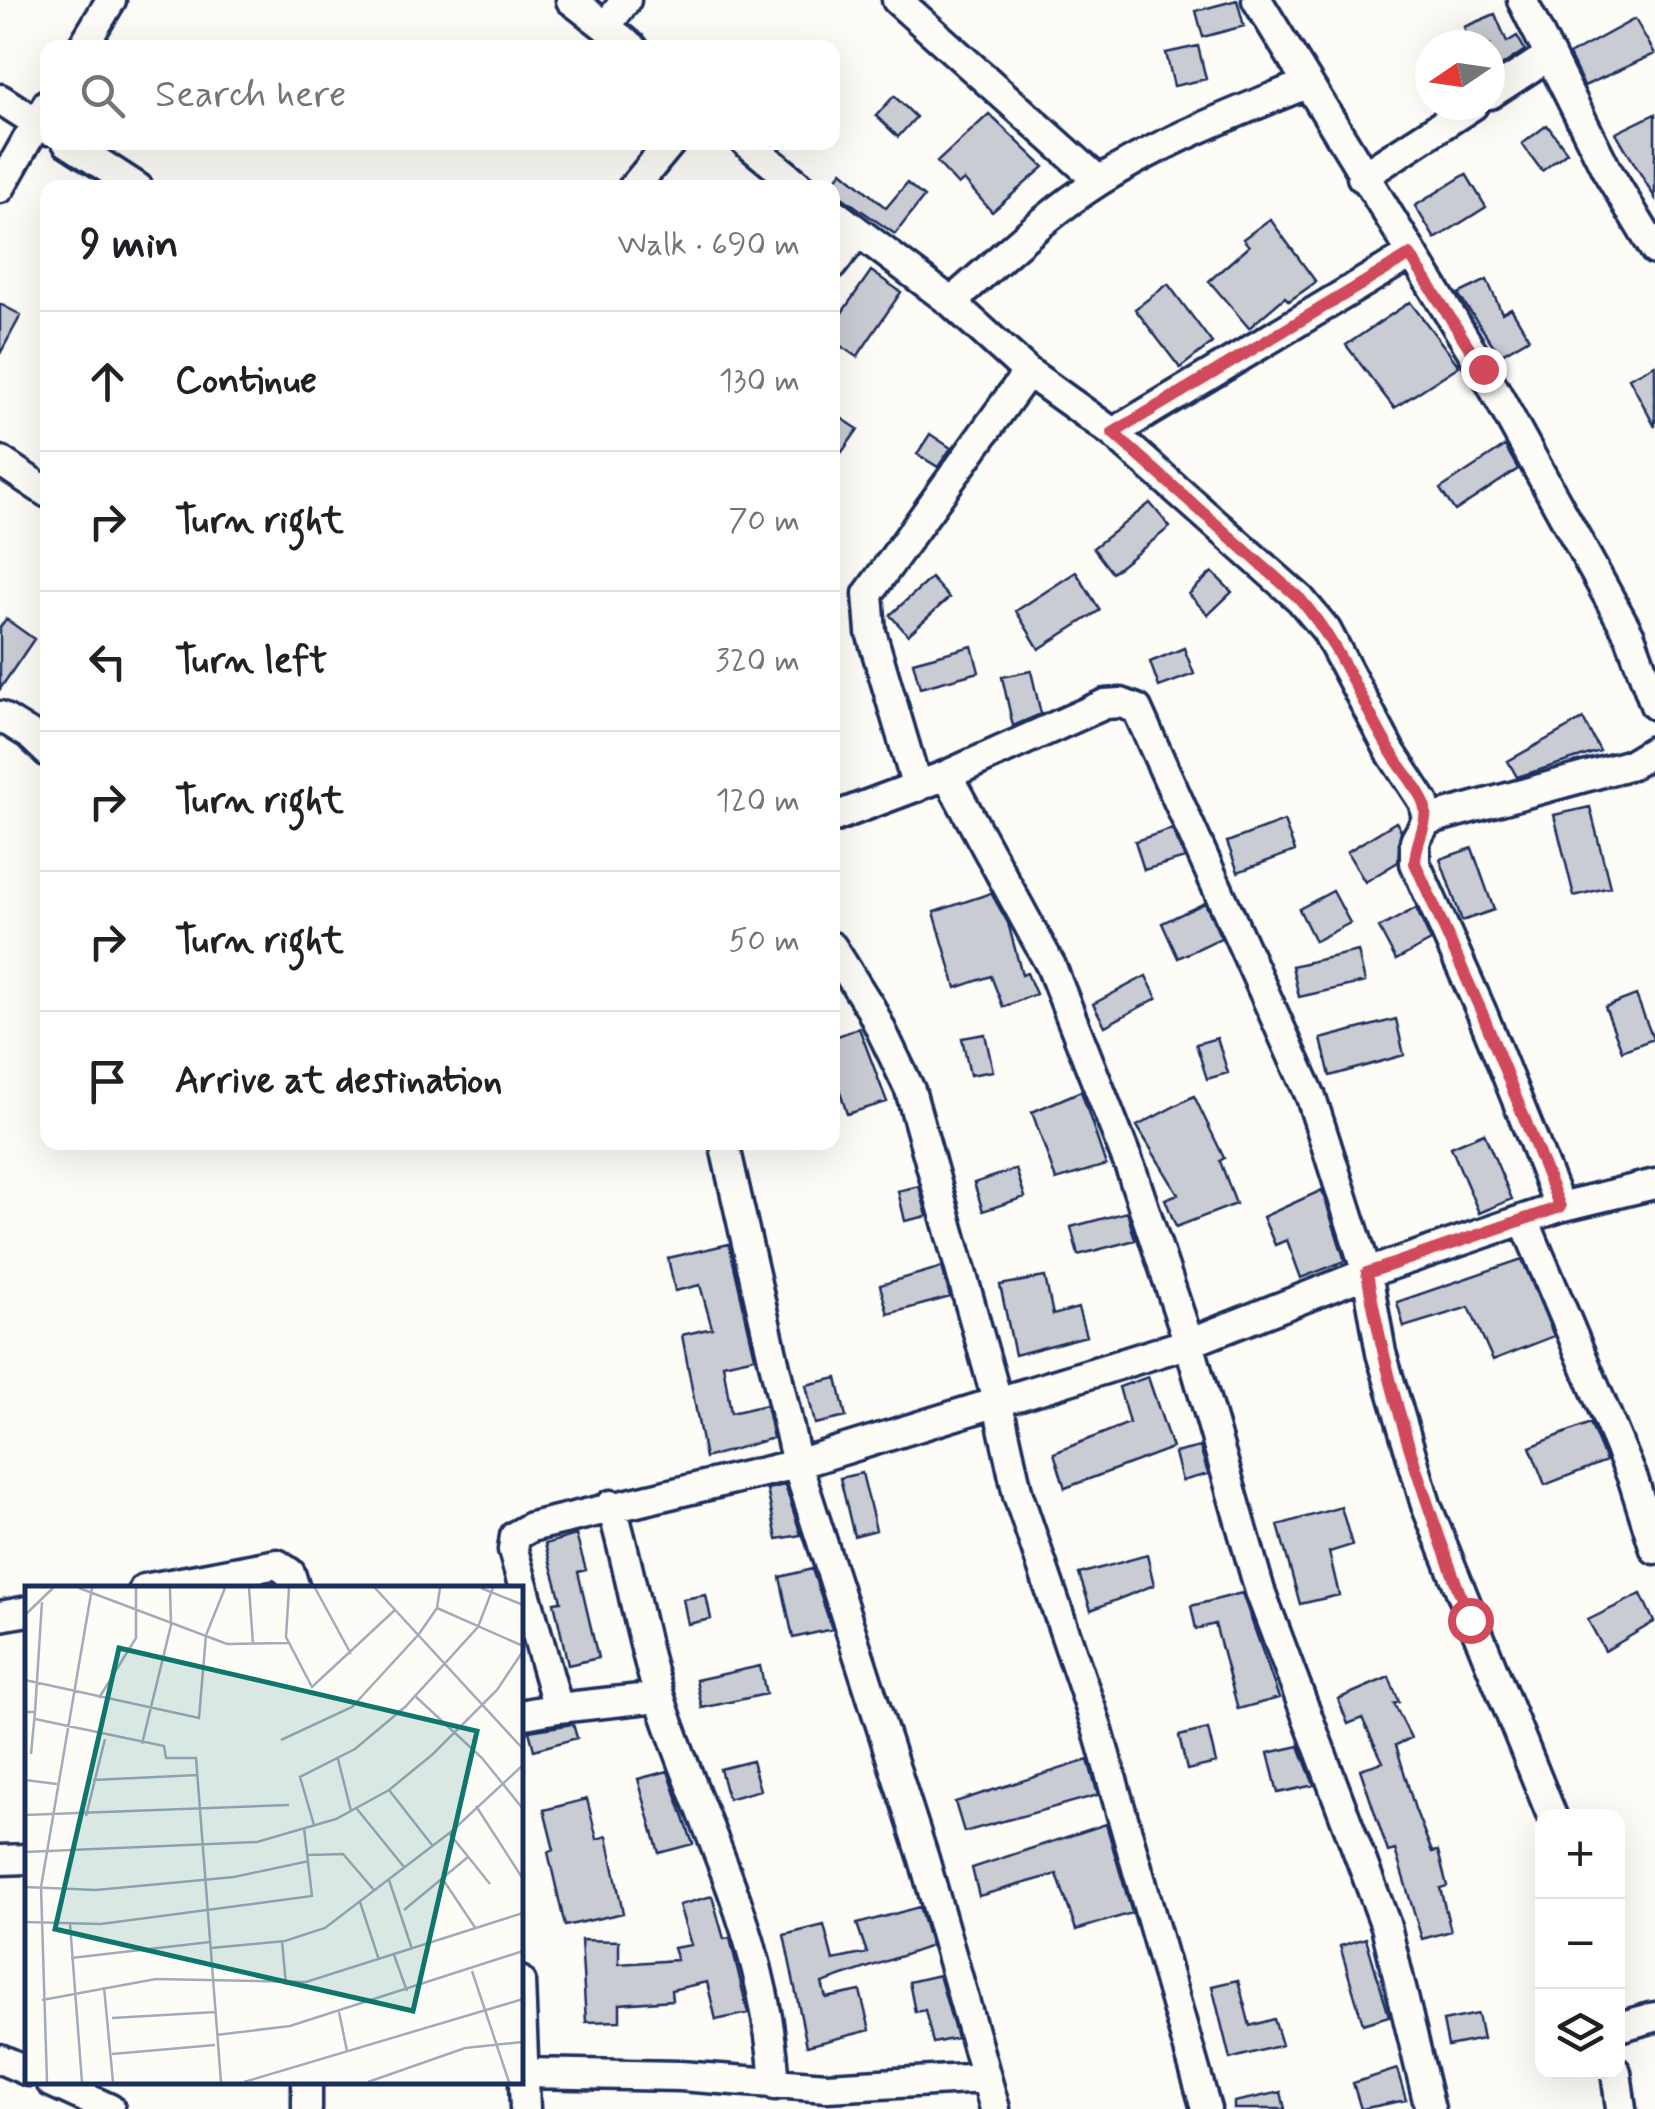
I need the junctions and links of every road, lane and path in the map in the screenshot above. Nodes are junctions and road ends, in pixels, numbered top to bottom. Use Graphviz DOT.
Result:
graph roads {
  1 [pos="111,0"];
  2 [pos="572,0"];
  3 [pos="626,0"];
  4 [pos="897,0"];
  5 [pos="1257,0"];
  6 [pos="1522,0"];
  7 [pos="607,25"];
  8 [pos="87,40"];
  9 [pos="624,40"];
  10 [pos="1550,55"];
  11 [pos="1306,84"];
  12 [pos="1505,84"];
  13 [pos="0,99"];
  14 [pos="40,116"];
  15 [pos="1450,120"];
  16 [pos="40,124"];
  17 [pos="80,150"];
  18 [pos="664,150"];
  19 [pos="756,150"];
  20 [pos="1362,177"];
  21 [pos="126,180"];
  22 [pos="640,180"];
  23 [pos="792,180"];
  24 [pos="1099,181"];
  25 [pos="0,188"];
  26 [pos="840,218"];
  27 [pos="858,232"];
  28 [pos="1655,250"];
  29 [pos="840,255"];
  30 [pos="1410,255"];
  31 [pos="952,302"];
  32 [pos="1028,372"];
  33 [pos="1113,433"];
  34 [pos="0,461"];
  35 [pos="40,488"];
  36 [pos="1655,705"];
  37 [pos="0,716"];
  38 [pos="40,744"];
  39 [pos="1655,750"];
  40 [pos="947,775"];
  41 [pos="917,787"];
  42 [pos="840,815"];
  43 [pos="1427,820"];
  44 [pos="840,960"];
  45 [pos="726,1150"];
  46 [pos="1655,1184"];
  47 [pos="1560,1207"];
  48 [pos="1526,1222"];
  49 [pos="1367,1273"];
  50 [pos="1190,1343"];
  51 [pos="997,1400"];
  52 [pos="797,1464"];
  53 [pos="611,1505"];
  54 [pos="1655,1550"];
  55 [pos="160,1586"];
  56 [pos="295,1586"];
  57 [pos="25,1611"];
  58 [pos="0,1616"];
  59 [pos="659,1697"];
  60 [pos="558,1708"];
  61 [pos="522,1715"];
  62 [pos="1549,1809"];
  63 [pos="25,1858"];
  64 [pos="0,1860"];
  65 [pos="522,2012"];
  66 [pos="1655,2017"];
  67 [pos="1625,2025"];
  68 [pos="0,2060"];
  69 [pos="25,2070"];
  70 [pos="526,2073"];
  71 [pos="986,2078"];
  72 [pos="1617,2079"];
  73 [pos="56,2084"];
  74 [pos="775,2085"];
  75 [pos="110,2109"];
  76 [pos="525,2109"];
  77 [pos="995,2109"];
  78 [pos="1206,2109"];
  79 [pos="1430,2109"];
  80 [pos="1621,2109"];
  1 -- 8 [label="street"];
  2 -- 7 [label="street"];
  3 -- 7 [label="street"];
  4 -- 24 [label="street"];
  5 -- 11 [label="street"];
  6 -- 10 [label="street"];
  7 -- 9 [label="street"];
  10 -- 12 [label="street"];
  10 -- 28 [label="street"];
  11 -- 20 [label="street"];
  11 -- 24 [label="street"];
  13 -- 14 [label="street"];
  15 -- 20 [label="street"];
  16 -- 25 [label="street"];
  17 -- 21 [label="street"];
  18 -- 22 [label="street"];
  19 -- 23 [label="street"];
  20 -- 30 [label="street"];
  24 -- 31 [label="street"];
  26 -- 27 [label="street"];
  27 -- 29 [label="street"];
  27 -- 31 [label="street"];
  30 -- 33 [label="street"];
  30 -- 36 [label="street"];
  31 -- 32 [label="street"];
  32 -- 33 [label="street"];
  32 -- 41 [label="street"];
  33 -- 43 [label="street"];
  34 -- 35 [label="street"];
  37 -- 38 [label="street"];
  39 -- 43 [label="street"];
  40 -- 41 [label="street"];
  40 -- 49 [label="street"];
  40 -- 50 [label="street"];
  41 -- 42 [label="street"];
  43 -- 47 [label="street"];
  44 -- 51 [label="street"];
  45 -- 52 [label="street"];
  46 -- 47 [label="street"];
  47 -- 48 [label="street"];
  48 -- 49 [label="street"];
  48 -- 54 [label="street"];
  49 -- 50 [label="street"];
  49 -- 62 [label="street"];
  50 -- 51 [label="street"];
  50 -- 79 [label="street"];
  51 -- 52 [label="street"];
  51 -- 78 [label="street"];
  52 -- 53 [label="street"];
  52 -- 71 [label="street"];
  53 -- 59 [label="street"];
  53 -- 60 [label="street"];
  55 -- 56 [label="street"];
  57 -- 58 [label="street"];
  59 -- 60 [label="street"];
  59 -- 74 [label="street"];
  60 -- 61 [label="street"];
  63 -- 64 [label="street"];
  65 -- 70 [label="street"];
  66 -- 67 [label="street"];
  68 -- 69 [label="street"];
  70 -- 74 [label="street"];
  70 -- 76 [label="street"];
  71 -- 74 [label="street"];
  71 -- 77 [label="street"];
  72 -- 80 [label="street"];
  73 -- 75 [label="street"];
}
